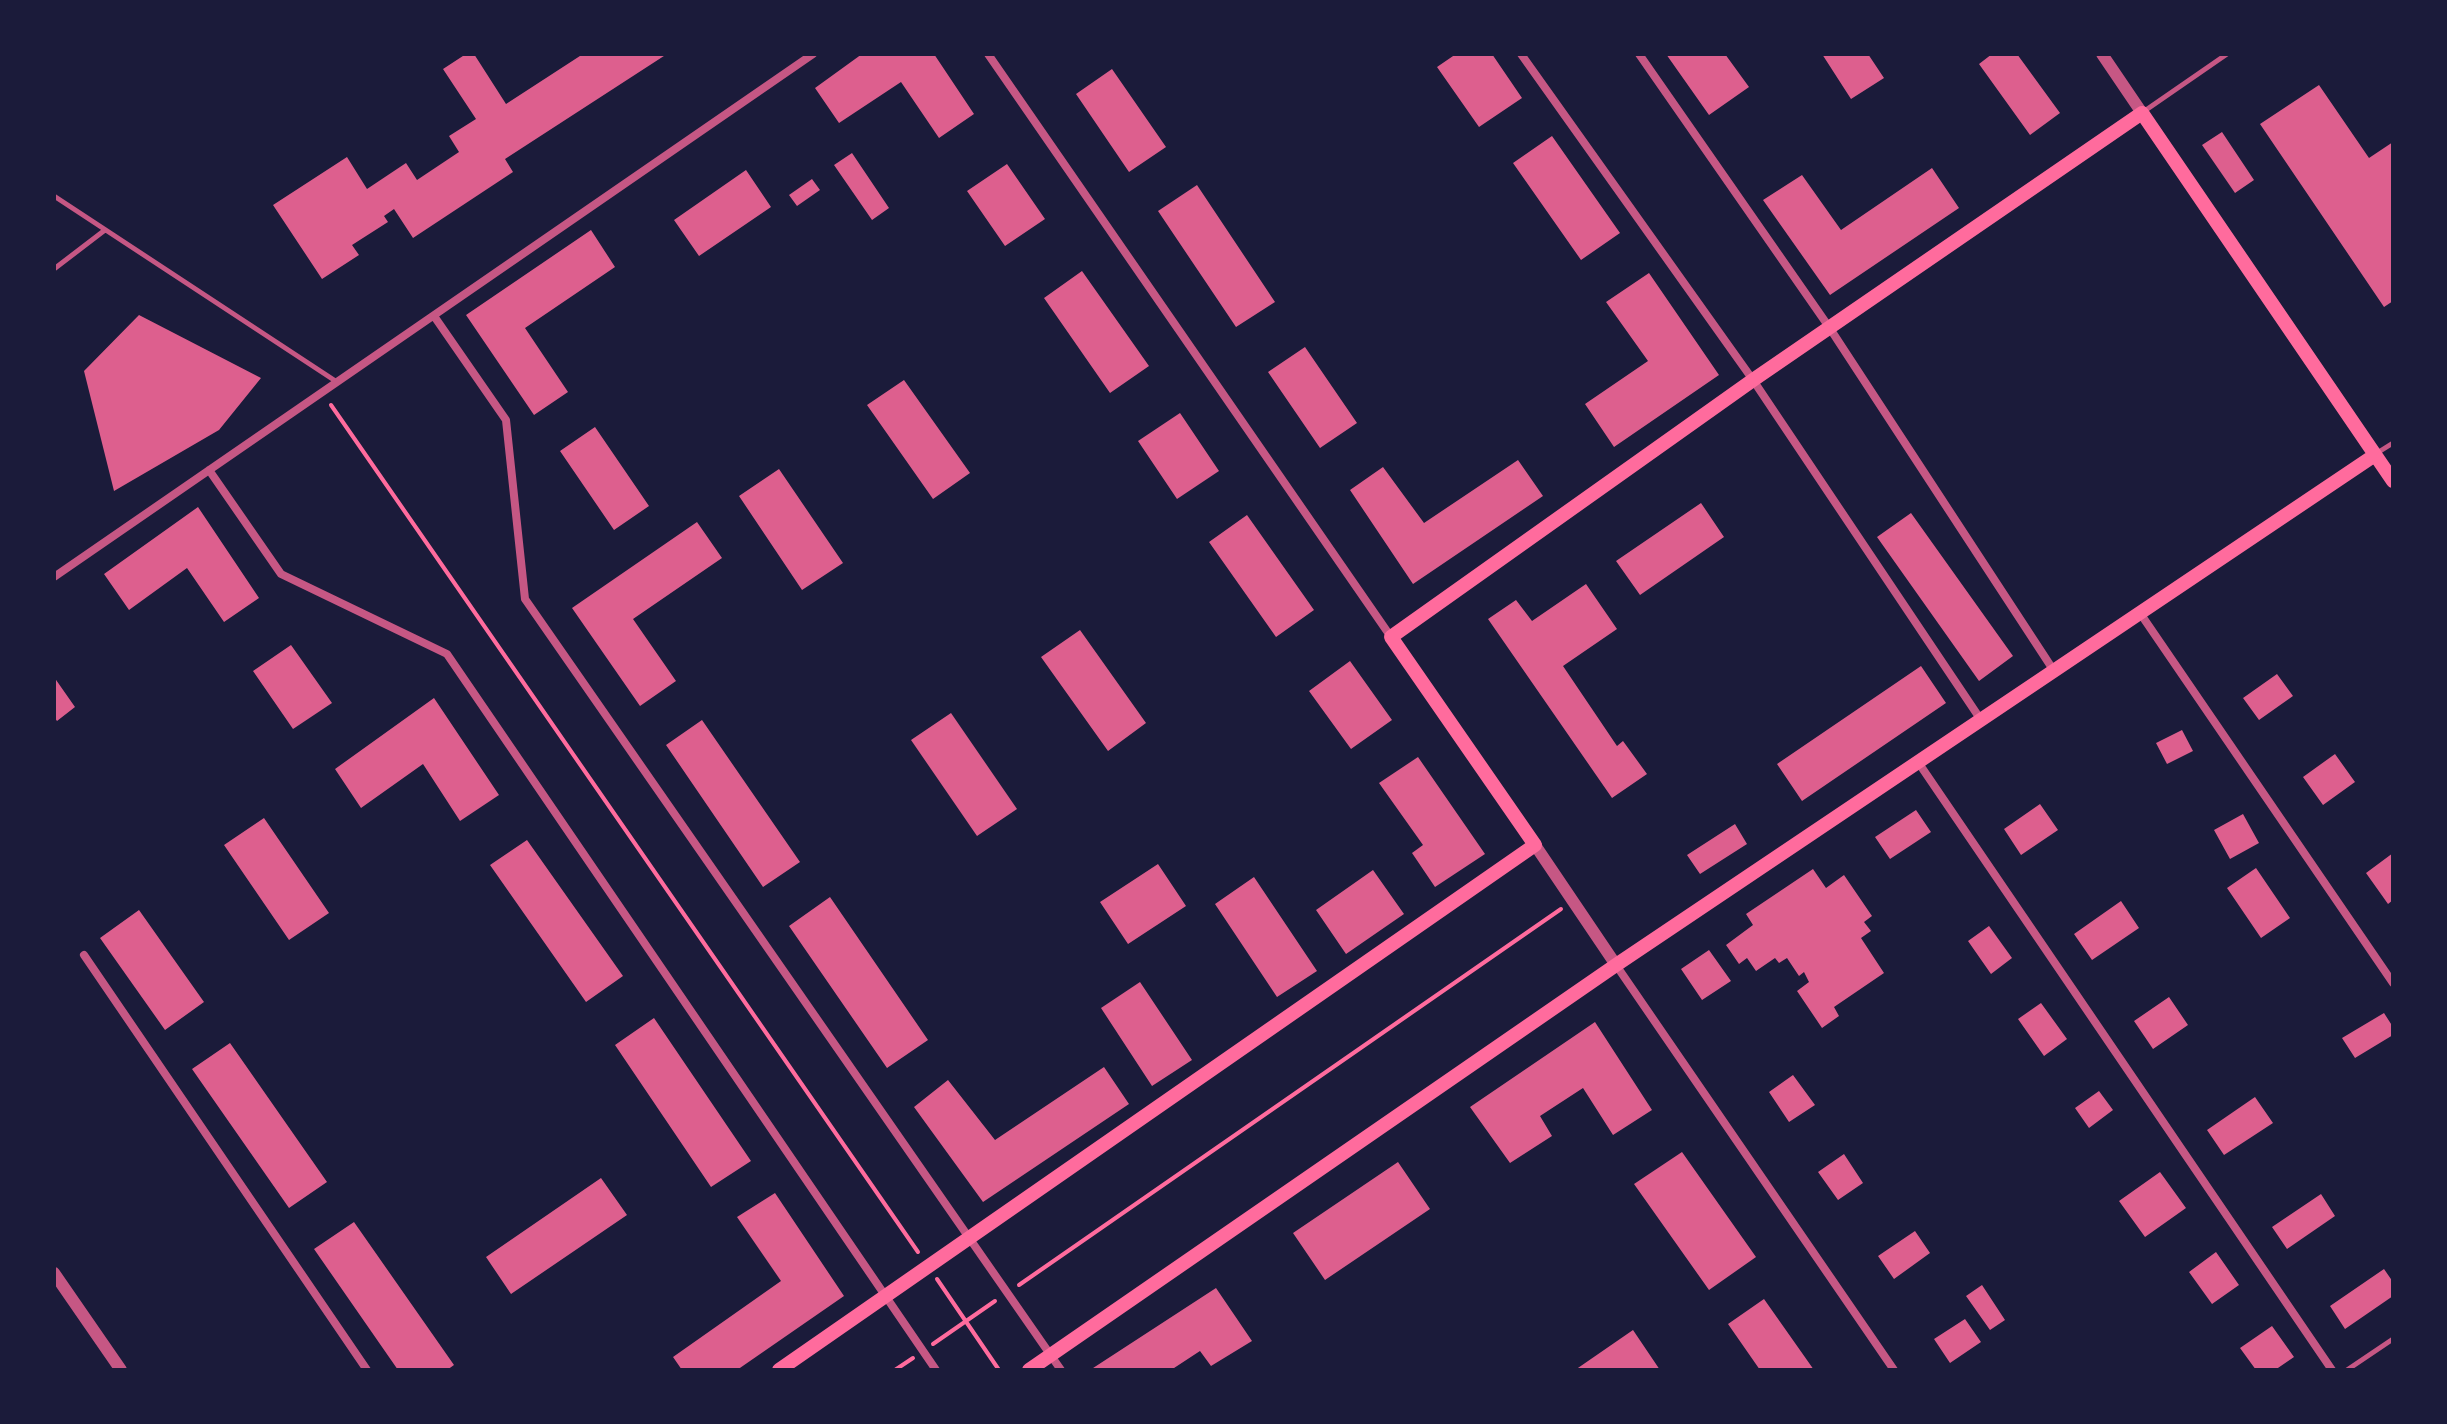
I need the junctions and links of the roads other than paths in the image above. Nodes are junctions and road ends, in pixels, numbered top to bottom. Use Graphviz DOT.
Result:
graph roads {
  1 [pos="813,54"];
  2 [pos="988,54"];
  3 [pos="1521,54"];
  4 [pos="1639,54"];
  5 [pos="2102,54"];
  6 [pos="2227,54"];
  7 [pos="2142,113"];
  8 [pos="54,196"];
  9 [pos="105,230"];
  10 [pos="54,269"];
  11 [pos="434,316"];
  12 [pos="1829,327"];
  13 [pos="1753,380"];
  14 [pos="338,382"];
  15 [pos="2393,443"];
  16 [pos="2375,455"];
  17 [pos="209,470"];
  18 [pos="2393,481"];
  19 [pos="54,577"];
  20 [pos="2140,613"];
  21 [pos="1391,637"];
  22 [pos="2054,671"];
  23 [pos="1981,720"];
  24 [pos="1918,762"];
  25 [pos="1535,845"];
  26 [pos="84,955"];
  27 [pos="1616,965"];
  28 [pos="2393,983"];
  29 [pos="970,1237"];
  30 [pos="54,1273"];
  31 [pos="886,1296"];
  32 [pos="2393,1339"];
  33 [pos="1050,1355"];
  34 [pos="121,1370"];
  35 [pos="367,1370"];
  36 [pos="779,1370"];
  37 [pos="936,1370"];
  38 [pos="1029,1370"];
  39 [pos="1061,1370"];
  40 [pos="1894,1370"];
  41 [pos="2332,1370"];
  42 [pos="2347,1370"];
  1 -- 11 [label="street"];
  2 -- 21 [label="street"];
  3 -- 13 [label="street"];
  4 -- 12 [label="street"];
  5 -- 7 [label="street"];
  6 -- 7 [label="lane"];
  7 -- 12 [label="main road"];
  7 -- 16 [label="main road"];
  8 -- 9 [label="lane"];
  9 -- 10 [label="lane"];
  9 -- 14 [label="lane"];
  11 -- 14 [label="street"];
  11 -- 29 [label="street"];
  12 -- 13 [label="main road"];
  12 -- 22 [label="street"];
  13 -- 21 [label="main road"];
  13 -- 23 [label="street"];
  14 -- 17 [label="street"];
  15 -- 16 [label="lane"];
  16 -- 18 [label="main road"];
  16 -- 20 [label="main road"];
  17 -- 19 [label="street"];
  17 -- 31 [label="street"];
  20 -- 22 [label="main road"];
  20 -- 28 [label="street"];
  21 -- 25 [label="main road"];
  22 -- 23 [label="main road"];
  23 -- 24 [label="main road"];
  24 -- 27 [label="main road"];
  24 -- 41 [label="street"];
  25 -- 27 [label="street"];
  25 -- 29 [label="main road"];
  26 -- 35 [label="street"];
  27 -- 33 [label="main road"];
  27 -- 40 [label="street"];
  29 -- 31 [label="main road"];
  29 -- 33 [label="street"];
  30 -- 34 [label="street"];
  31 -- 36 [label="main road"];
  31 -- 37 [label="street"];
  32 -- 42 [label="lane"];
  33 -- 38 [label="main road"];
  33 -- 39 [label="street"];
}
